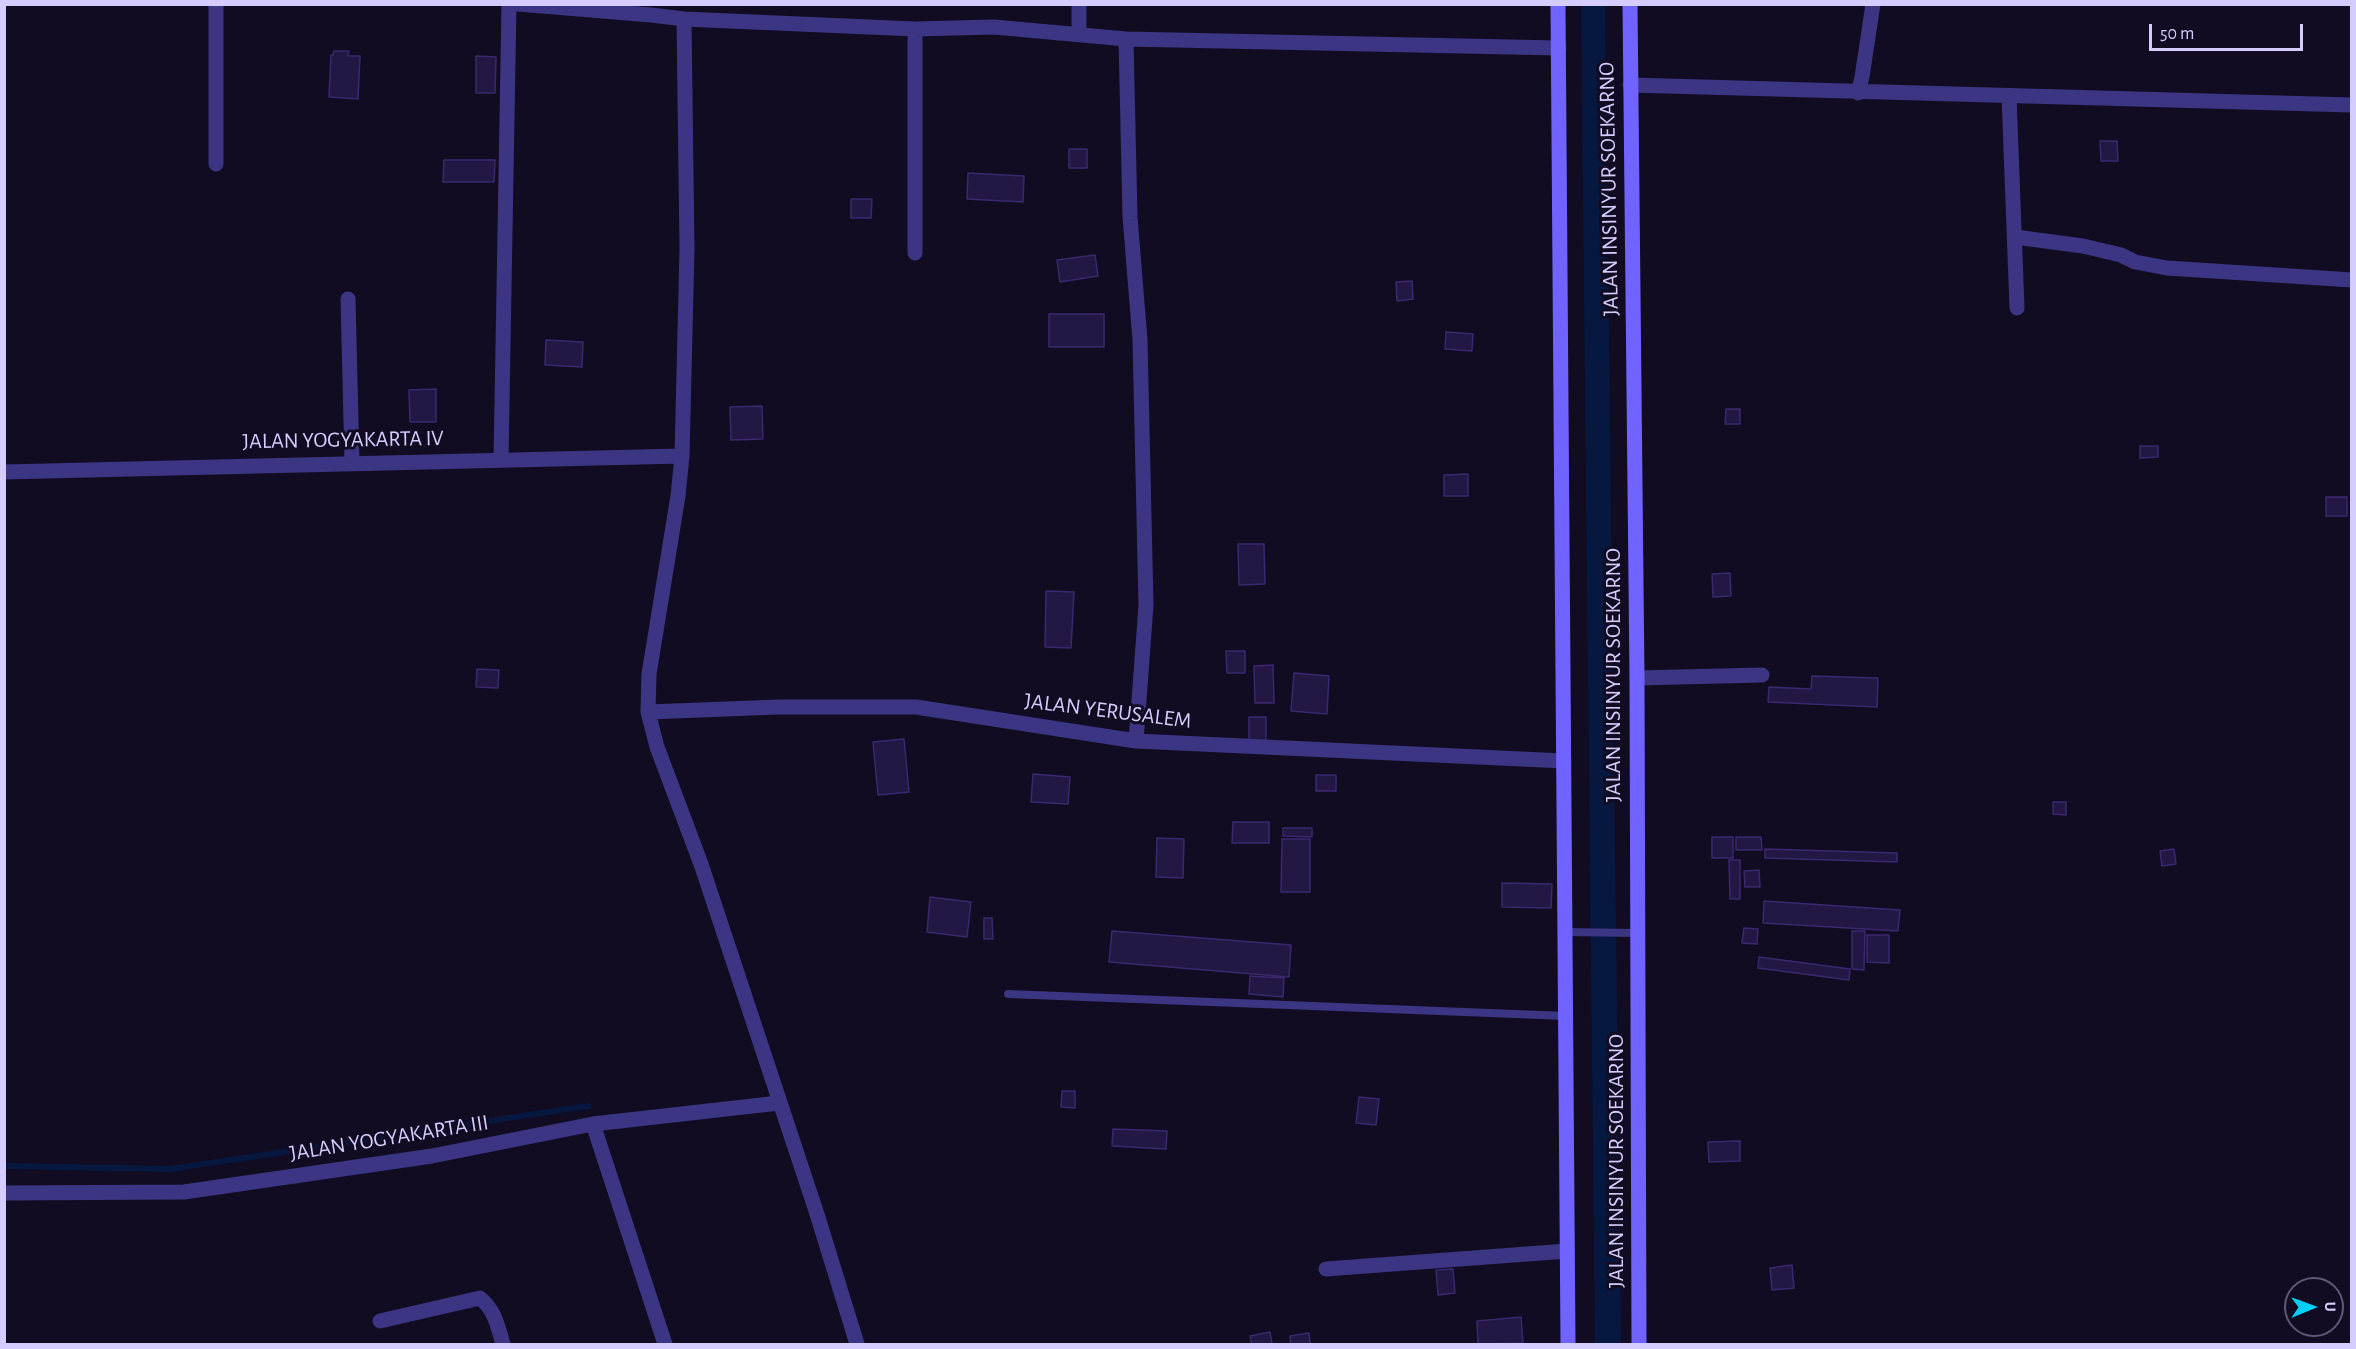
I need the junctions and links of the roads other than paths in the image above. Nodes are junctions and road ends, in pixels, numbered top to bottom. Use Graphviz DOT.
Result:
graph roads {
  1 [pos="216,4"];
  2 [pos="509,4"];
  3 [pos="518,4"];
  4 [pos="1079,4"];
  5 [pos="1558,4"];
  6 [pos="1630,4"];
  7 [pos="1873,4"];
  8 [pos="684,19"];
  9 [pos="915,30"];
  10 [pos="1079,33"];
  11 [pos="1126,39"];
  12 [pos="1559,48"];
  13 [pos="1630,85"];
  14 [pos="1858,93"];
  15 [pos="2009,96"];
  16 [pos="2352,105"];
  17 [pos="216,164"];
  18 [pos="2014,237"];
  19 [pos="915,253"];
  20 [pos="2352,280"];
  21 [pos="348,299"];
  22 [pos="2017,308"];
  23 [pos="682,456"];
  24 [pos="501,460"];
  25 [pos="352,462"];
  26 [pos="4,472"];
  27 [pos="1762,675"];
  28 [pos="1637,678"];
  29 [pos="648,712"];
  30 [pos="1136,741"];
  31 [pos="1564,761"];
  32 [pos="1565,932"];
  33 [pos="1637,933"];
  34 [pos="1008,994"];
  35 [pos="1566,1016"];
  36 [pos="779,1103"];
  37 [pos="593,1124"];
  38 [pos="4,1193"];
  39 [pos="1567,1251"];
  40 [pos="1326,1269"];
  41 [pos="381,1322"];
  42 [pos="503,1344"];
  43 [pos="665,1344"];
  44 [pos="857,1344"];
  45 [pos="1568,1344"];
  46 [pos="1639,1344"];
  1 -- 17 [label="street"];
  2 -- 24 [label="street"];
  3 -- 8 [label="street"];
  4 -- 10 [label="street"];
  5 -- 12 [label="street"];
  6 -- 13 [label="street, JALAN INSINYUR SOEKARNO"];
  7 -- 14 [label="street"];
  8 -- 9 [label="street"];
  8 -- 23 [label="street"];
  9 -- 10 [label="street"];
  9 -- 19 [label="street"];
  10 -- 11 [label="street"];
  11 -- 12 [label="street"];
  11 -- 30 [label="street"];
  12 -- 31 [label="street"];
  13 -- 14 [label="street"];
  13 -- 28 [label="street, JALAN INSINYUR SOEKARNO"];
  14 -- 15 [label="street"];
  15 -- 16 [label="street"];
  15 -- 18 [label="street"];
  18 -- 20 [label="street"];
  18 -- 22 [label="street"];
  21 -- 25 [label="street"];
  23 -- 24 [label="street, JALAN YOGYAKARTA IV"];
  23 -- 29 [label="street"];
  24 -- 25 [label="street, JALAN YOGYAKARTA IV"];
  25 -- 26 [label="street, JALAN YOGYAKARTA IV"];
  27 -- 28 [label="street"];
  28 -- 33 [label="street, JALAN INSINYUR SOEKARNO"];
  29 -- 30 [label="street, JALAN YERUSALEM"];
  29 -- 36 [label="street"];
  30 -- 31 [label="street, JALAN YERUSALEM"];
  31 -- 32 [label="street"];
  32 -- 33 [label="lane"];
  32 -- 35 [label="street"];
  33 -- 46 [label="street, JALAN INSINYUR SOEKARNO"];
  34 -- 35 [label="lane"];
  35 -- 39 [label="street"];
  36 -- 37 [label="street, JALAN YOGYAKARTA III"];
  36 -- 44 [label="street"];
  37 -- 38 [label="street, JALAN YOGYAKARTA III"];
  37 -- 43 [label="street"];
  39 -- 40 [label="street"];
  39 -- 45 [label="street"];
  41 -- 42 [label="street"];
}
